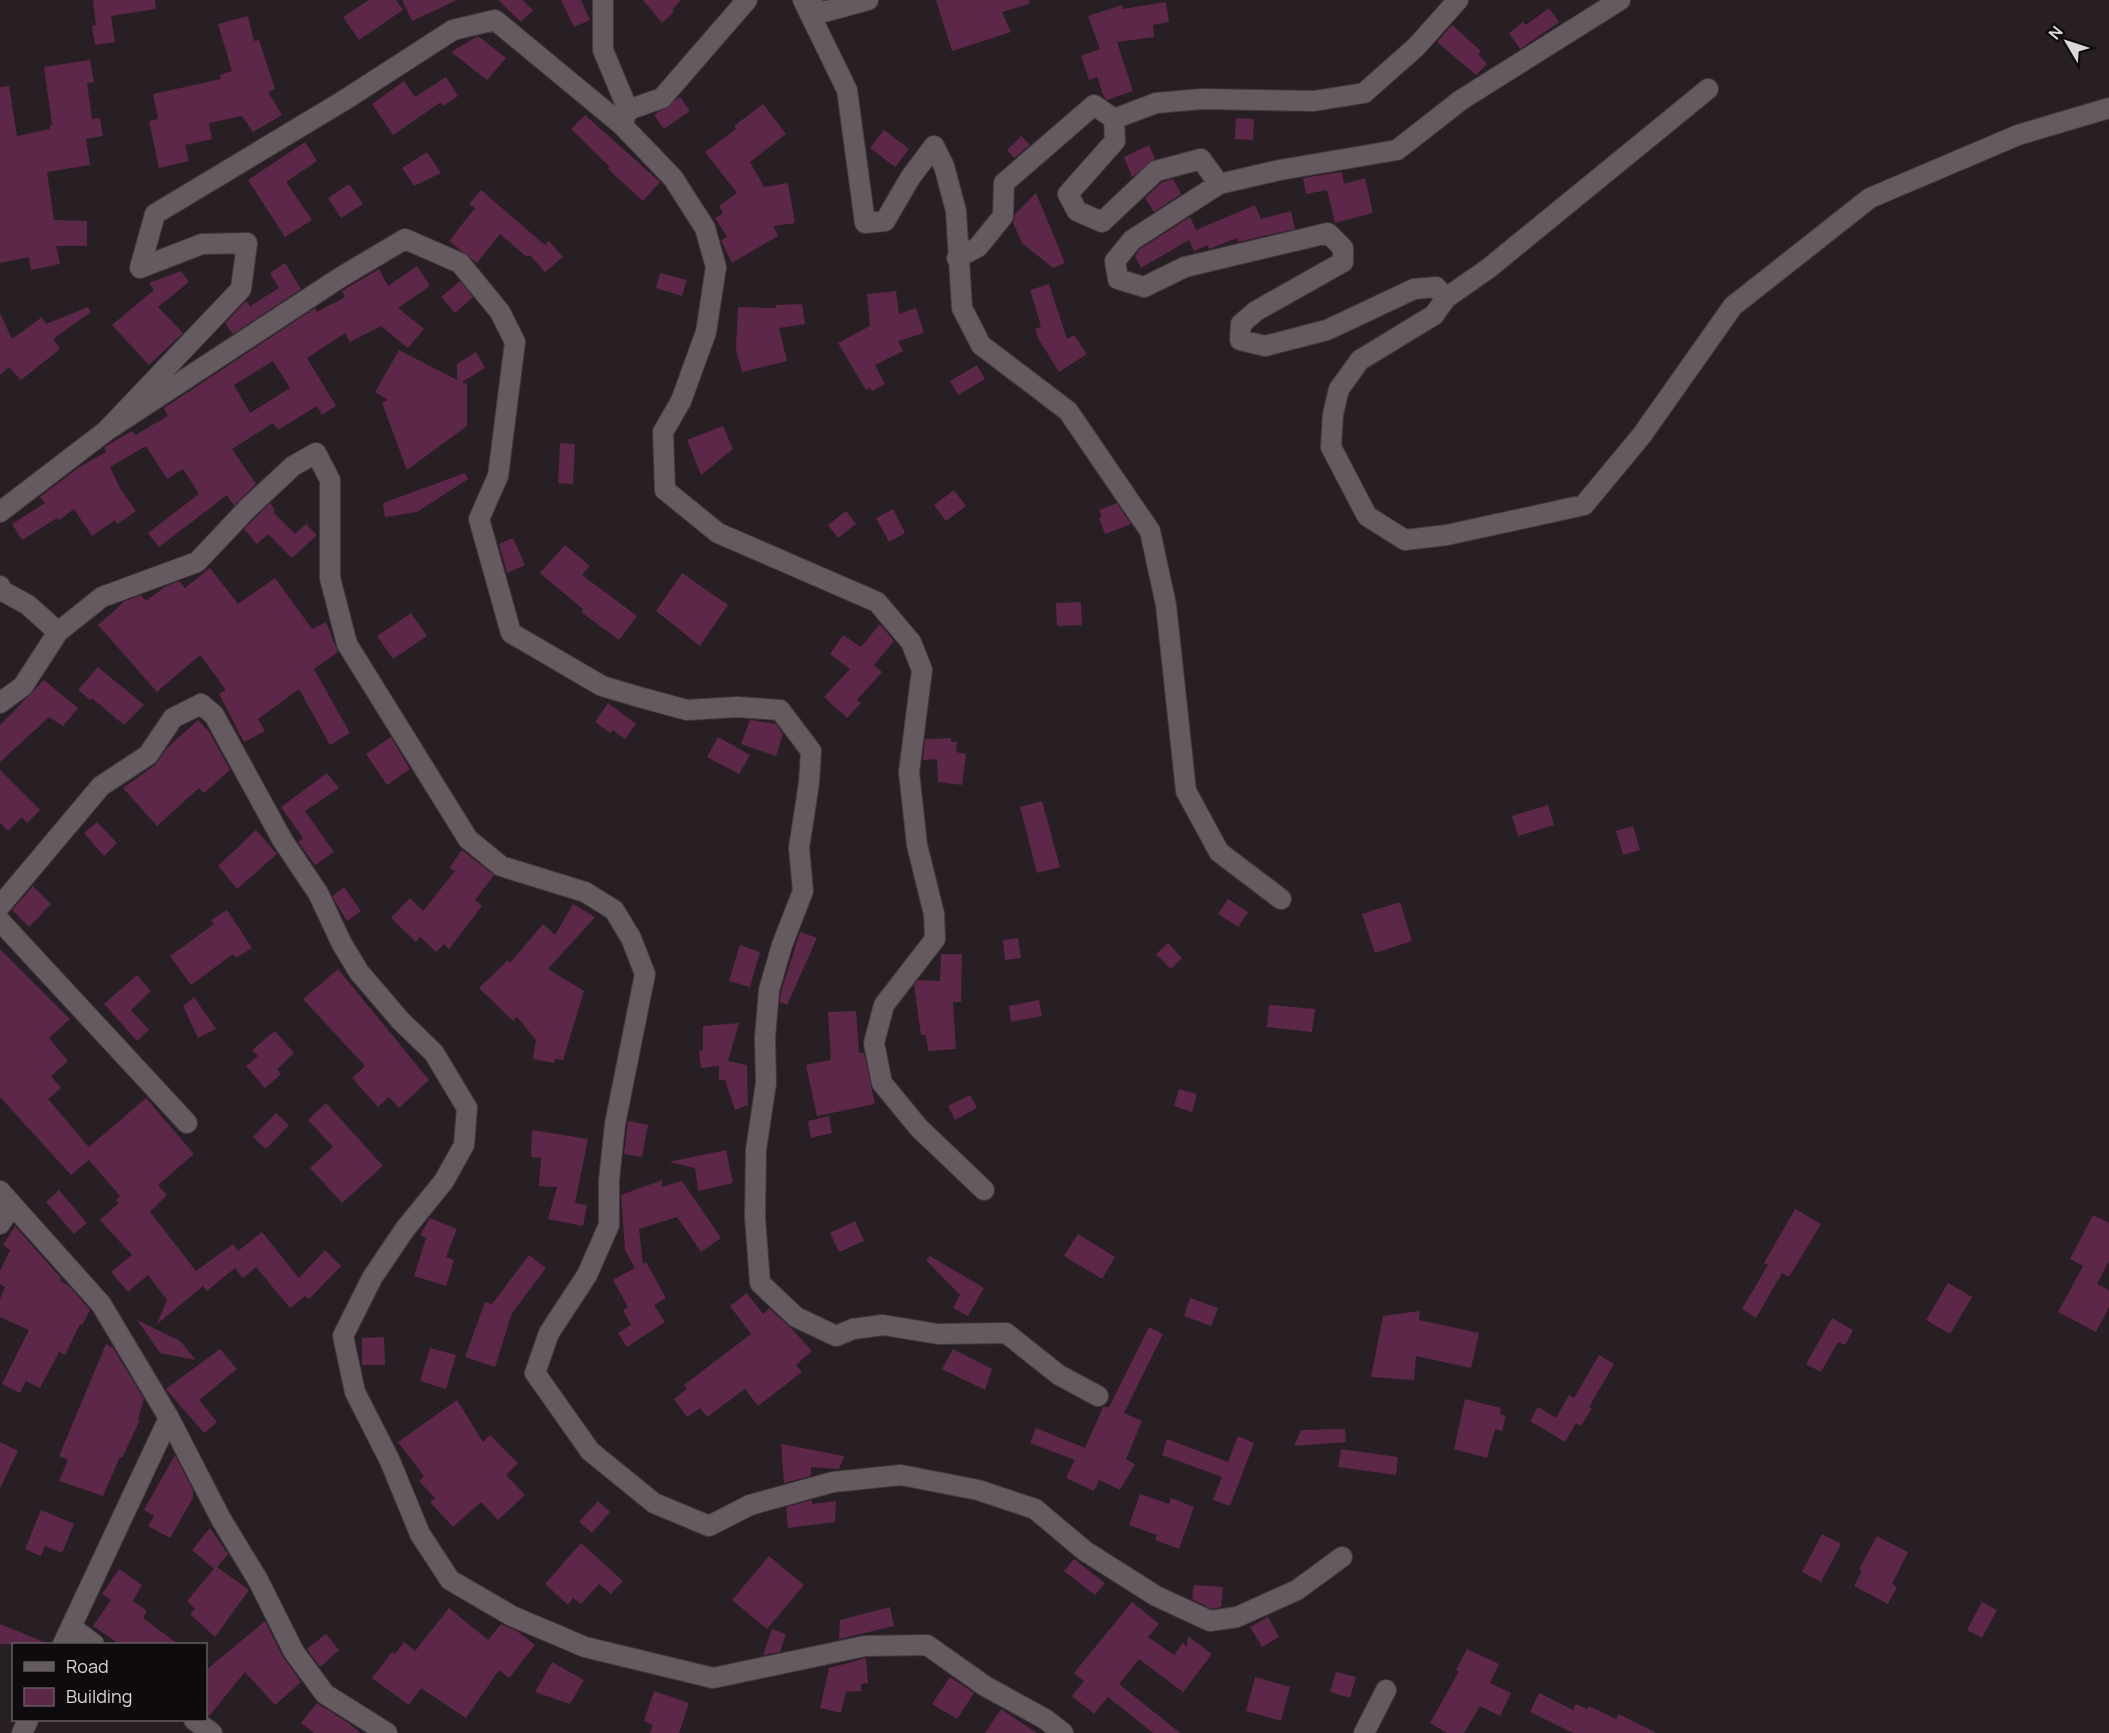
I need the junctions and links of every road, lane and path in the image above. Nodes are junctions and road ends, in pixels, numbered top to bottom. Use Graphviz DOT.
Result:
graph roads {
  1 [pos="603,0"];
  2 [pos="747,0"];
  3 [pos="868,0"];
  4 [pos="1458,0"];
  5 [pos="1620,0"];
  6 [pos="804,1"];
  7 [pos="1708,89"];
  8 [pos="2109,108"];
  9 [pos="625,118"];
  10 [pos="1114,119"];
  11 [pos="1219,184"];
  12 [pos="957,258"];
  13 [pos="1446,298"];
  14 [pos="106,431"];
  15 [pos="0,512"];
  16 [pos="0,586"];
  17 [pos="58,632"];
  18 [pos="0,703"];
  19 [pos="1281,899"];
  20 [pos="0,906"];
  21 [pos="0,921"];
  22 [pos="188,1123"];
  23 [pos="984,1190"];
  24 [pos="6,1198"];
  25 [pos="0,1224"];
  26 [pos="1098,1396"];
  27 [pos="169,1418"];
  28 [pos="1342,1557"];
  29 [pos="67,1636"];
  30 [pos="91,1643"];
  31 [pos="1386,1690"];
  32 [pos="197,1721"];
  33 [pos="212,1733"];
  34 [pos="387,1733"];
  35 [pos="1063,1733"];
  36 [pos="1364,1733"];
  1 -- 9 [label="street"];
  2 -- 9 [label="street"];
  3 -- 6 [label="street"];
  4 -- 10 [label="street"];
  5 -- 11 [label="street"];
  6 -- 12 [label="street"];
  7 -- 13 [label="street"];
  8 -- 13 [label="street"];
  9 -- 14 [label="street"];
  9 -- 23 [label="street"];
  10 -- 11 [label="street"];
  10 -- 12 [label="street"];
  11 -- 13 [label="street"];
  12 -- 19 [label="street"];
  14 -- 15 [label="street"];
  14 -- 26 [label="street"];
  16 -- 17 [label="street"];
  17 -- 18 [label="street"];
  17 -- 28 [label="street"];
  20 -- 35 [label="street"];
  21 -- 22 [label="street"];
  24 -- 25 [label="street"];
  24 -- 27 [label="street"];
  27 -- 29 [label="street"];
  27 -- 34 [label="street"];
  29 -- 30 [label="street"];
  31 -- 36 [label="street"];
  32 -- 33 [label="street"];
}
